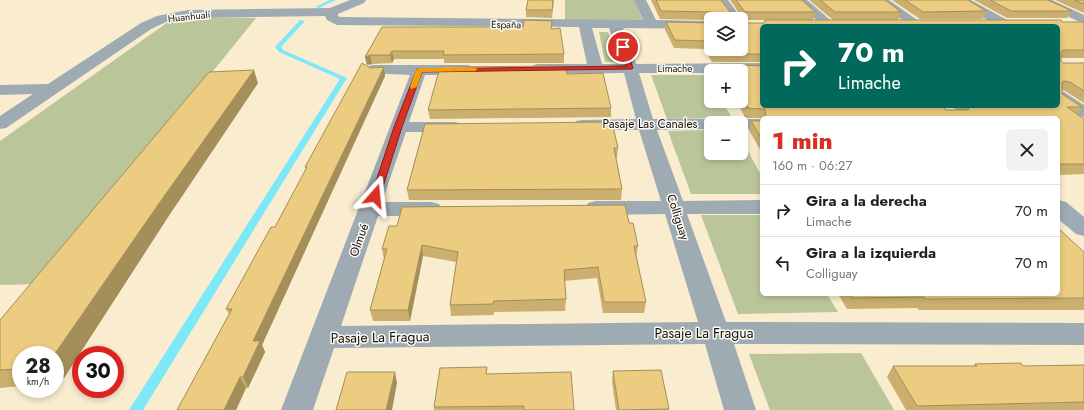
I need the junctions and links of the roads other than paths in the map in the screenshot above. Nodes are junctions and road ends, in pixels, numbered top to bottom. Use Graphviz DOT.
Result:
graph roads {
  1 [pos="360,0"];
  2 [pos="640,0"];
  3 [pos="722,0"];
  4 [pos="800,0"];
  5 [pos="881,0"];
  6 [pos="962,0"];
  7 [pos="1043,0"];
  8 [pos="332,12"];
  9 [pos="731,12"];
  10 [pos="1084,20"];
  11 [pos="812,24"];
  12 [pos="828,24"];
  13 [pos="843,24"];
  14 [pos="895,24"];
  15 [pos="916,24"];
  16 [pos="932,24"];
  17 [pos="980,24"];
  18 [pos="1004,24"];
  19 [pos="1018,24"];
  20 [pos="1062,24"];
  21 [pos="1084,24"];
  22 [pos="585,25"];
  23 [pos="615,25"];
  24 [pos="652,25"];
  25 [pos="704,25"];
  26 [pos="595,68"];
  27 [pos="630,68"];
  28 [pos="760,68"];
  29 [pos="483,69"];
  30 [pos="523,69"];
  31 [pos="372,70"];
  32 [pos="419,70"];
  33 [pos="53,89"];
  34 [pos="0,90"];
  35 [pos="1060,97"];
  36 [pos="1084,112"];
  37 [pos="0,124"];
  38 [pos="646,124"];
  39 [pos="704,124"];
  40 [pos="748,124"];
  41 [pos="760,124"];
  42 [pos="567,125"];
  43 [pos="473,126"];
  44 [pos="398,127"];
  45 [pos="674,207"];
  46 [pos="760,207"];
  47 [pos="577,208"];
  48 [pos="370,209"];
  49 [pos="450,209"];
  50 [pos="1060,209"];
  51 [pos="1084,229"];
  52 [pos="716,333"];
  53 [pos="1084,334"];
  54 [pos="323,337"];
  55 [pos="297,410"];
  56 [pos="740,410"];
  1 -- 8 [label="street, Huanhualí"];
  2 -- 24 [label="street"];
  3 -- 9 [label="street"];
  4 -- 12 [label="street"];
  5 -- 15 [label="street"];
  6 -- 18 [label="street"];
  7 -- 10 [label="street"];
  8 -- 22 [label="street, España"];
  8 -- 33 [label="street, Huanhualí"];
  11 -- 12 [label="street"];
  12 -- 13 [label="street"];
  14 -- 15 [label="street"];
  15 -- 16 [label="street"];
  17 -- 18 [label="street"];
  18 -- 19 [label="street"];
  20 -- 21 [label="street"];
  22 -- 23 [label="street, España"];
  22 -- 26 [label="street"];
  23 -- 24 [label="street, España"];
  23 -- 27 [label="street, Colliguay"];
  24 -- 25 [label="street, España"];
  26 -- 27 [label="street, Limache"];
  26 -- 30 [label="street, Limache"];
  27 -- 28 [label="street, Limache"];
  27 -- 38 [label="street, Colliguay"];
  29 -- 32 [label="street"];
  31 -- 32 [label="street"];
  32 -- 44 [label="street, Olmué"];
  33 -- 34 [label="street"];
  33 -- 37 [label="street, Huanhualí"];
  35 -- 36 [label="street"];
  38 -- 39 [label="street, Pasaje Las Canales"];
  38 -- 42 [label="street, Pasaje Las Canales"];
  38 -- 45 [label="street, Colliguay"];
  40 -- 41 [label="street"];
  43 -- 44 [label="street"];
  44 -- 48 [label="street, Olmué"];
  45 -- 46 [label="street"];
  45 -- 47 [label="street"];
  45 -- 52 [label="street, Colliguay"];
  48 -- 49 [label="street"];
  48 -- 54 [label="street, Olmué"];
  50 -- 51 [label="street"];
  52 -- 53 [label="street, Pasaje La Fragua"];
  52 -- 54 [label="street, Pasaje La Fragua"];
  52 -- 56 [label="street, Colliguay"];
  54 -- 55 [label="street, Olmué"];
}
